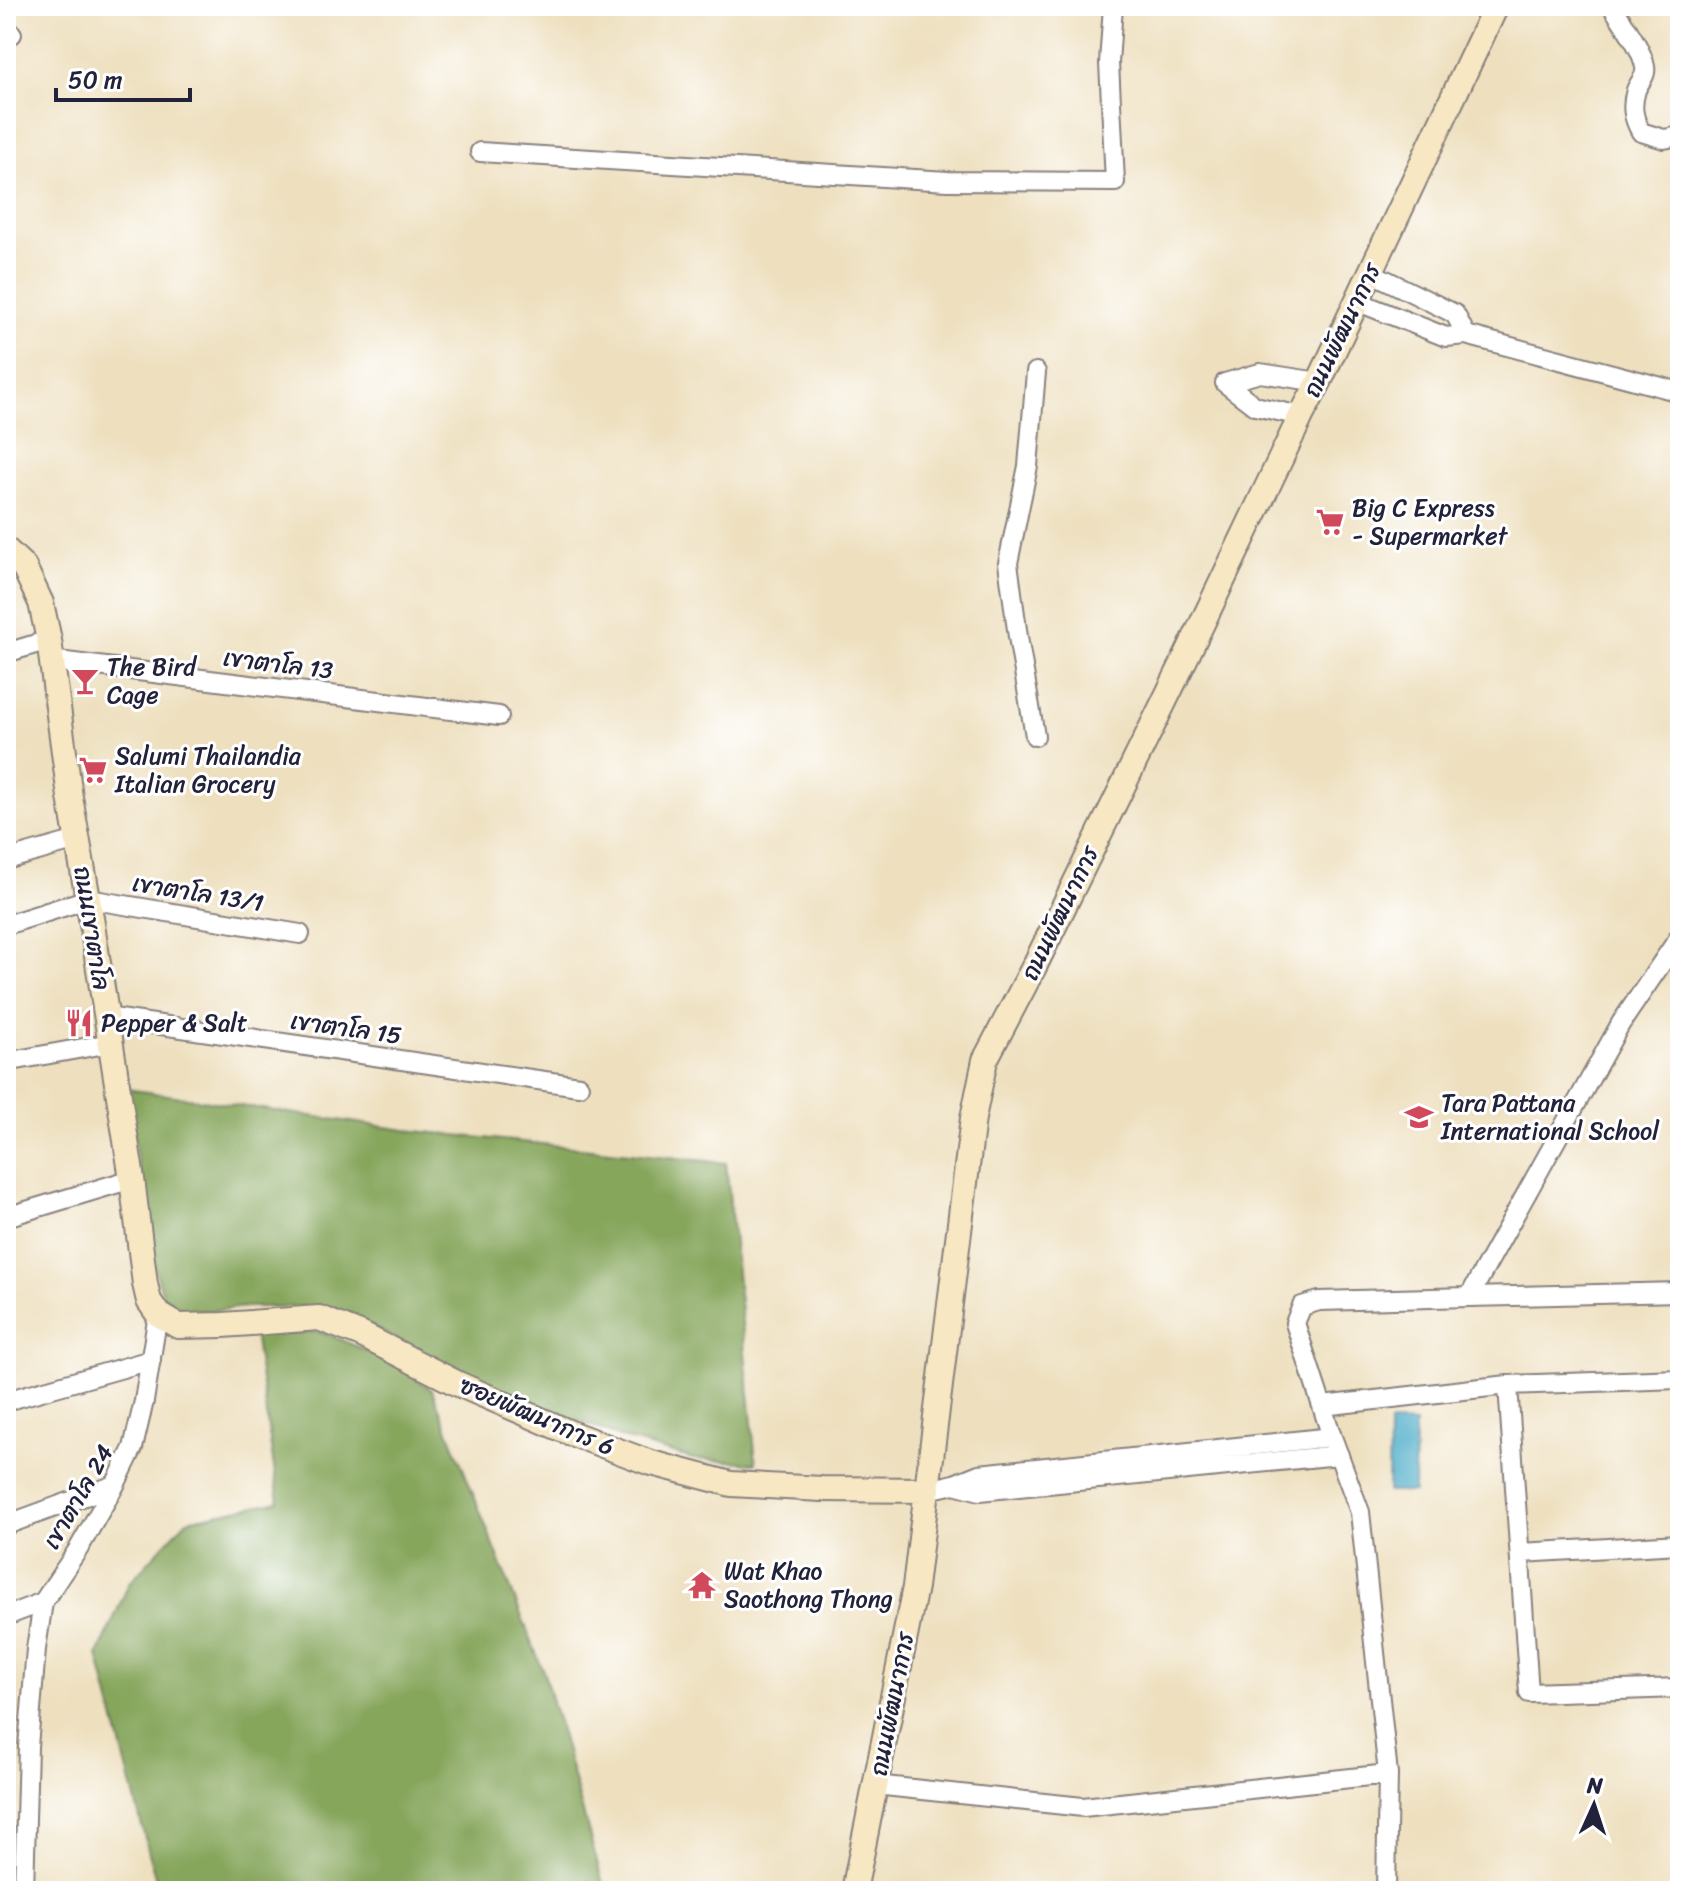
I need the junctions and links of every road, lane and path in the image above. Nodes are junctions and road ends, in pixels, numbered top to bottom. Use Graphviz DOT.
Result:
graph roads {
  1 [pos="1113,6"];
  2 [pos="1496,6"];
  3 [pos="1612,6"];
  4 [pos="1680,136"];
  5 [pos="480,152"];
  6 [pos="1370,272"];
  7 [pos="1356,301"];
  8 [pos="1466,335"];
  9 [pos="1036,372"];
  10 [pos="1319,382"];
  11 [pos="1680,392"];
  12 [pos="1301,416"];
  13 [pos="6,550"];
  14 [pos="49,650"];
  15 [pos="6,653"];
  16 [pos="499,716"];
  17 [pos="1035,736"];
  18 [pos="77,840"];
  19 [pos="6,860"];
  20 [pos="88,899"];
  21 [pos="6,925"];
  22 [pos="300,934"];
  23 [pos="1680,936"];
  24 [pos="106,1017"];
  25 [pos="111,1043"];
  26 [pos="6,1062"];
  27 [pos="579,1086"];
  28 [pos="132,1179"];
  29 [pos="6,1217"];
  30 [pos="1680,1292"];
  31 [pos="1469,1297"];
  32 [pos="158,1314"];
  33 [pos="151,1360"];
  34 [pos="1680,1379"];
  35 [pos="1508,1385"];
  36 [pos="6,1401"];
  37 [pos="1322,1406"];
  38 [pos="1332,1437"];
  39 [pos="1339,1455"];
  40 [pos="954,1484"];
  41 [pos="115,1485"];
  42 [pos="928,1490"];
  43 [pos="6,1525"];
  44 [pos="1680,1544"];
  45 [pos="1520,1553"];
  46 [pos="43,1602"];
  47 [pos="6,1616"];
  48 [pos="1680,1688"];
  49 [pos="1388,1774"];
  50 [pos="875,1785"];
  51 [pos="24,1891"];
  52 [pos="854,1891"];
  53 [pos="1386,1891"];
  1 -- 5 [label="street"];
  2 -- 6 [label="street, ถนนพัฒนาการ"];
  3 -- 4 [label="street"];
  6 -- 7 [label="street, ถนนพัฒนาการ"];
  6 -- 8 [label="street"];
  7 -- 8 [label="street"];
  7 -- 10 [label="street, ถนนพัฒนาการ"];
  8 -- 11 [label="street"];
  9 -- 17 [label="street"];
  10 -- 12 [label="street, ถนนพัฒนาการ"];
  10 -- 12 [label="street"];
  12 -- 42 [label="street, ถนนพัฒนาการ"];
  13 -- 14 [label="street, ถนนเขาตาโล"];
  14 -- 15 [label="street"];
  14 -- 16 [label="street, เขาตาโล 13"];
  14 -- 18 [label="street, ถนนเขาตาโล"];
  18 -- 19 [label="street"];
  18 -- 20 [label="street, ถนนเขาตาโล"];
  20 -- 21 [label="street"];
  20 -- 22 [label="street, เขาตาโล 13/1"];
  20 -- 24 [label="street, ถนนเขาตาโล"];
  23 -- 31 [label="street"];
  24 -- 25 [label="street, ถนนเขาตาโล"];
  24 -- 27 [label="street, เขาตาโล 15"];
  25 -- 26 [label="street"];
  25 -- 28 [label="street, ถนนเขาตาโล"];
  28 -- 29 [label="street"];
  28 -- 32 [label="street, ถนนเขาตาโล"];
  30 -- 31 [label="street"];
  31 -- 37 [label="street"];
  32 -- 33 [label="street, เขาตาโล 24"];
  32 -- 42 [label="street, ซอยพัฒนาการ 6"];
  33 -- 36 [label="street"];
  33 -- 41 [label="street, เขาตาโล 24"];
  34 -- 35 [label="street"];
  35 -- 37 [label="street"];
  35 -- 45 [label="street"];
  37 -- 38 [label="street"];
  38 -- 39 [label="street"];
  38 -- 40 [label="street"];
  39 -- 40 [label="street"];
  39 -- 49 [label="street"];
  40 -- 42 [label="street"];
  41 -- 43 [label="street"];
  41 -- 46 [label="street, เขาตาโล 24"];
  42 -- 50 [label="street, ถนนพัฒนาการ"];
  44 -- 45 [label="street"];
  45 -- 48 [label="street"];
  46 -- 47 [label="street"];
  46 -- 51 [label="street, เขาตาโล 24"];
  49 -- 50 [label="street"];
  49 -- 53 [label="street"];
  50 -- 52 [label="street, ถนนพัฒนาการ"];
}
